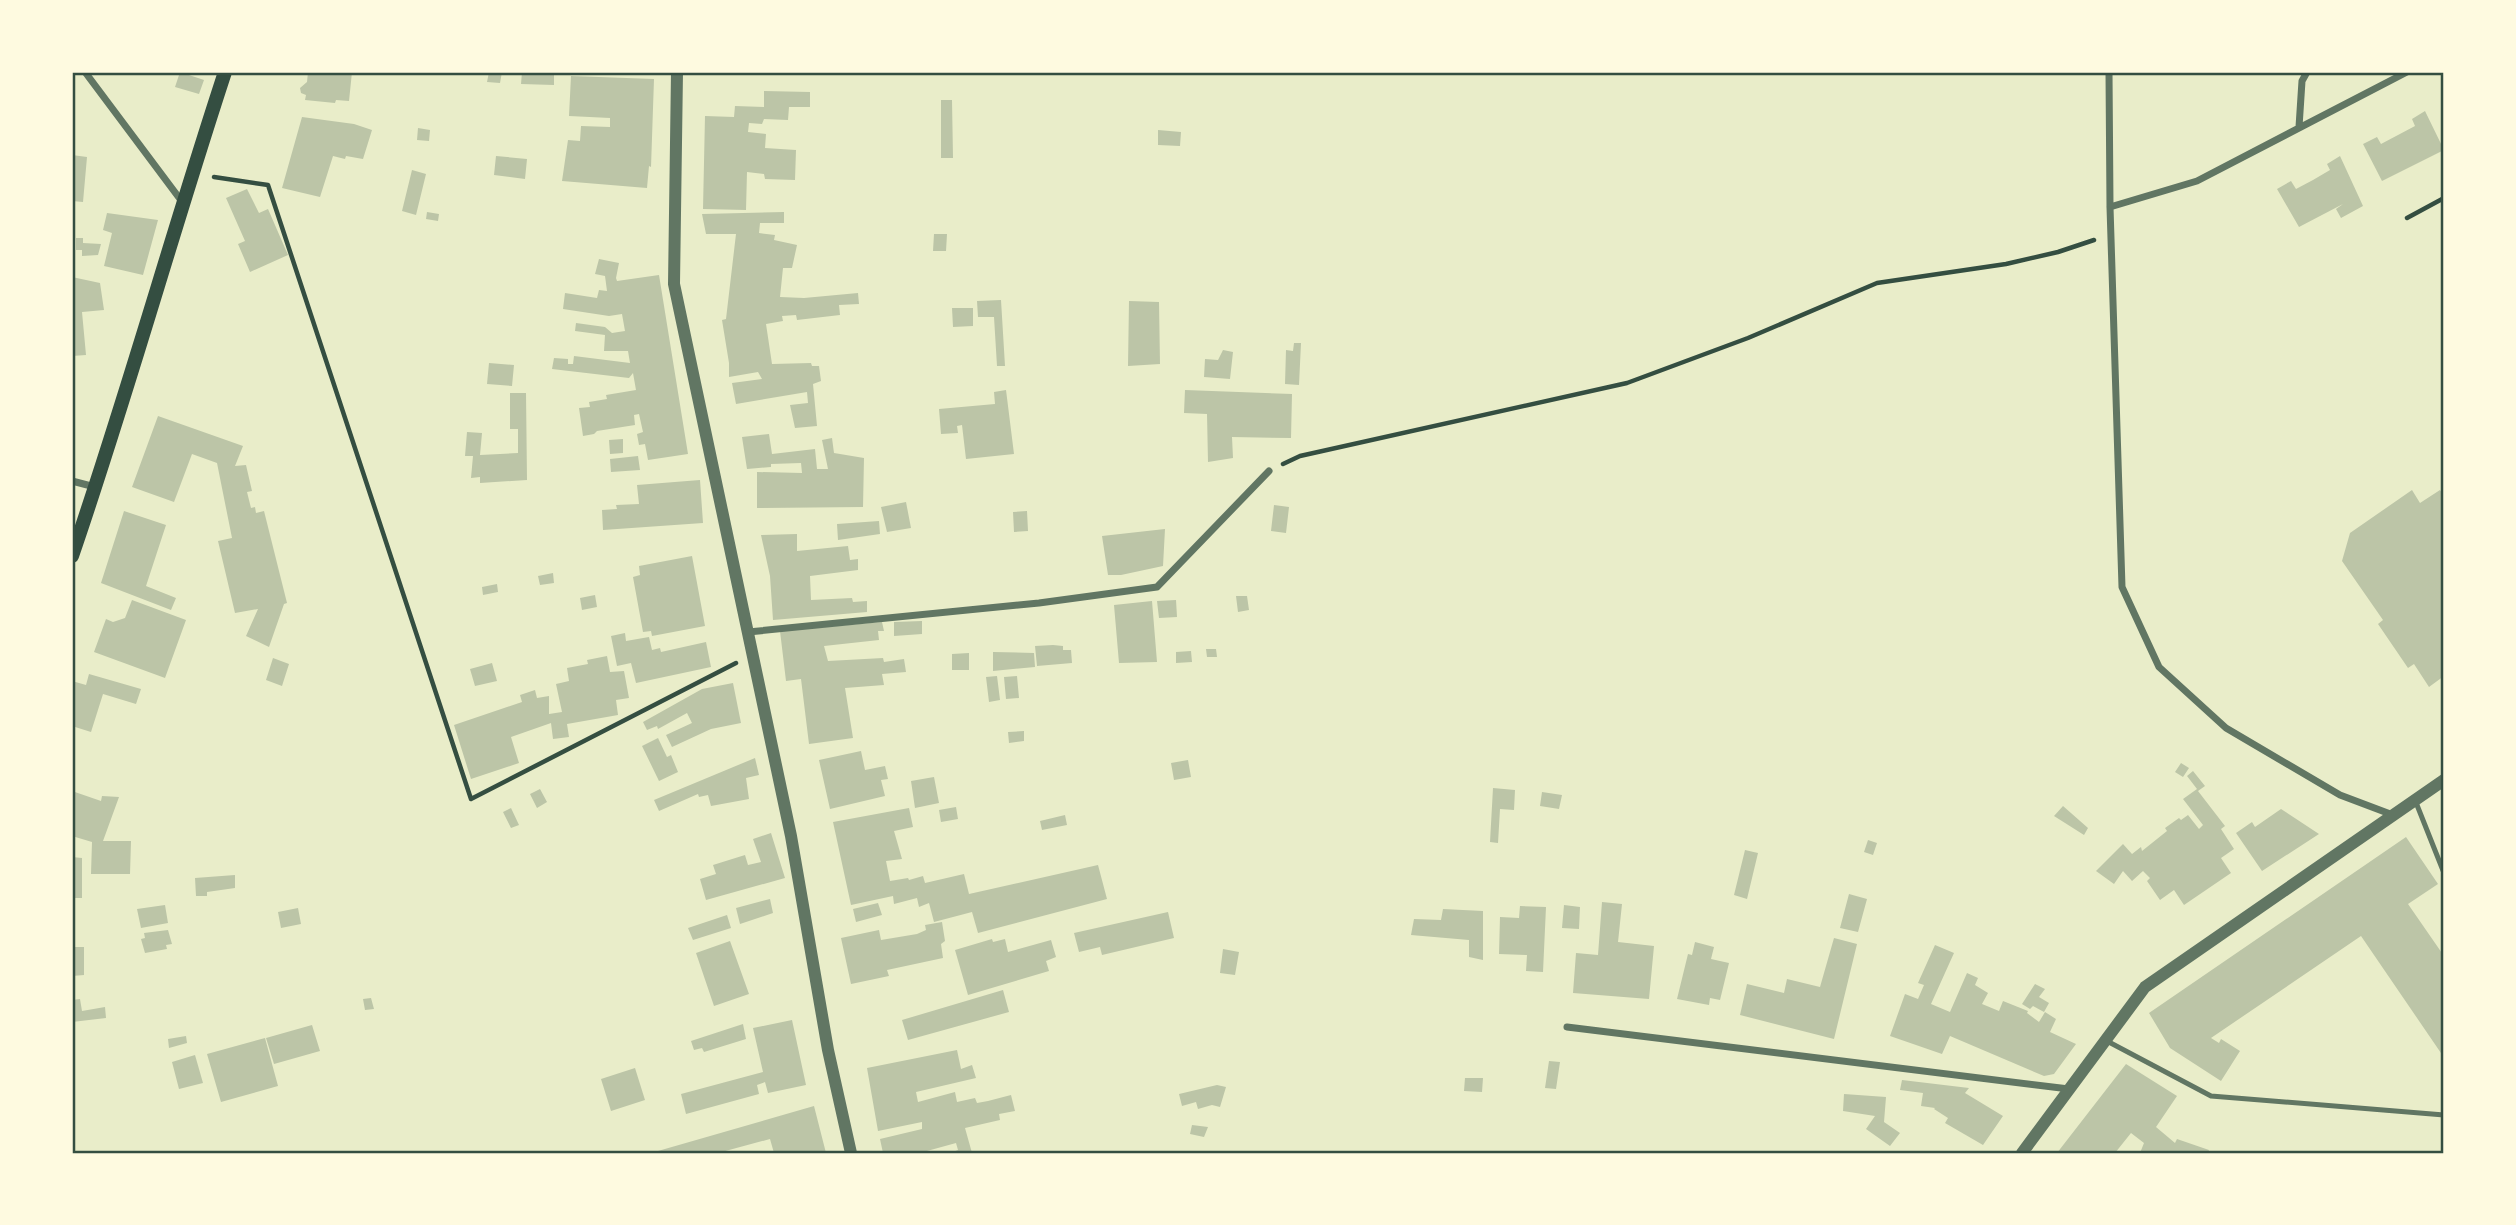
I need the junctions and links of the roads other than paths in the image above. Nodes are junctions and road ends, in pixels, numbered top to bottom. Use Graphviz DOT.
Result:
graph roads {
  1 [pos="85,72"];
  2 [pos="225,72"];
  3 [pos="677,72"];
  4 [pos="2109,72"];
  5 [pos="2307,72"];
  6 [pos="2407,72"];
  7 [pos="2300,127"];
  8 [pos="183,204"];
  9 [pos="2110,207"];
  10 [pos="1269,471"];
  11 [pos="72,481"];
  12 [pos="96,487"];
  13 [pos="72,556"];
  14 [pos="748,632"];
  15 [pos="2444,780"];
  16 [pos="2415,800"];
  17 [pos="2393,815"];
  18 [pos="2444,873"];
  19 [pos="1567,1027"];
  20 [pos="2105,1040"];
  21 [pos="2069,1089"];
  22 [pos="2444,1115"];
  23 [pos="851,1153"];
  24 [pos="2022,1153"];
  1 -- 8 [label="street"];
  2 -- 8 [label="main road"];
  3 -- 14 [label="street"];
  4 -- 9 [label="street"];
  5 -- 7 [label="street"];
  6 -- 7 [label="street"];
  7 -- 9 [label="street"];
  8 -- 12 [label="main road"];
  9 -- 17 [label="street"];
  10 -- 14 [label="street"];
  11 -- 12 [label="street"];
  12 -- 13 [label="main road"];
  14 -- 23 [label="street"];
  15 -- 16 [label="street"];
  16 -- 17 [label="street"];
  16 -- 18 [label="lane"];
  17 -- 20 [label="street"];
  19 -- 21 [label="street"];
  20 -- 21 [label="street"];
  20 -- 22 [label="lane"];
  21 -- 24 [label="street"];
}
